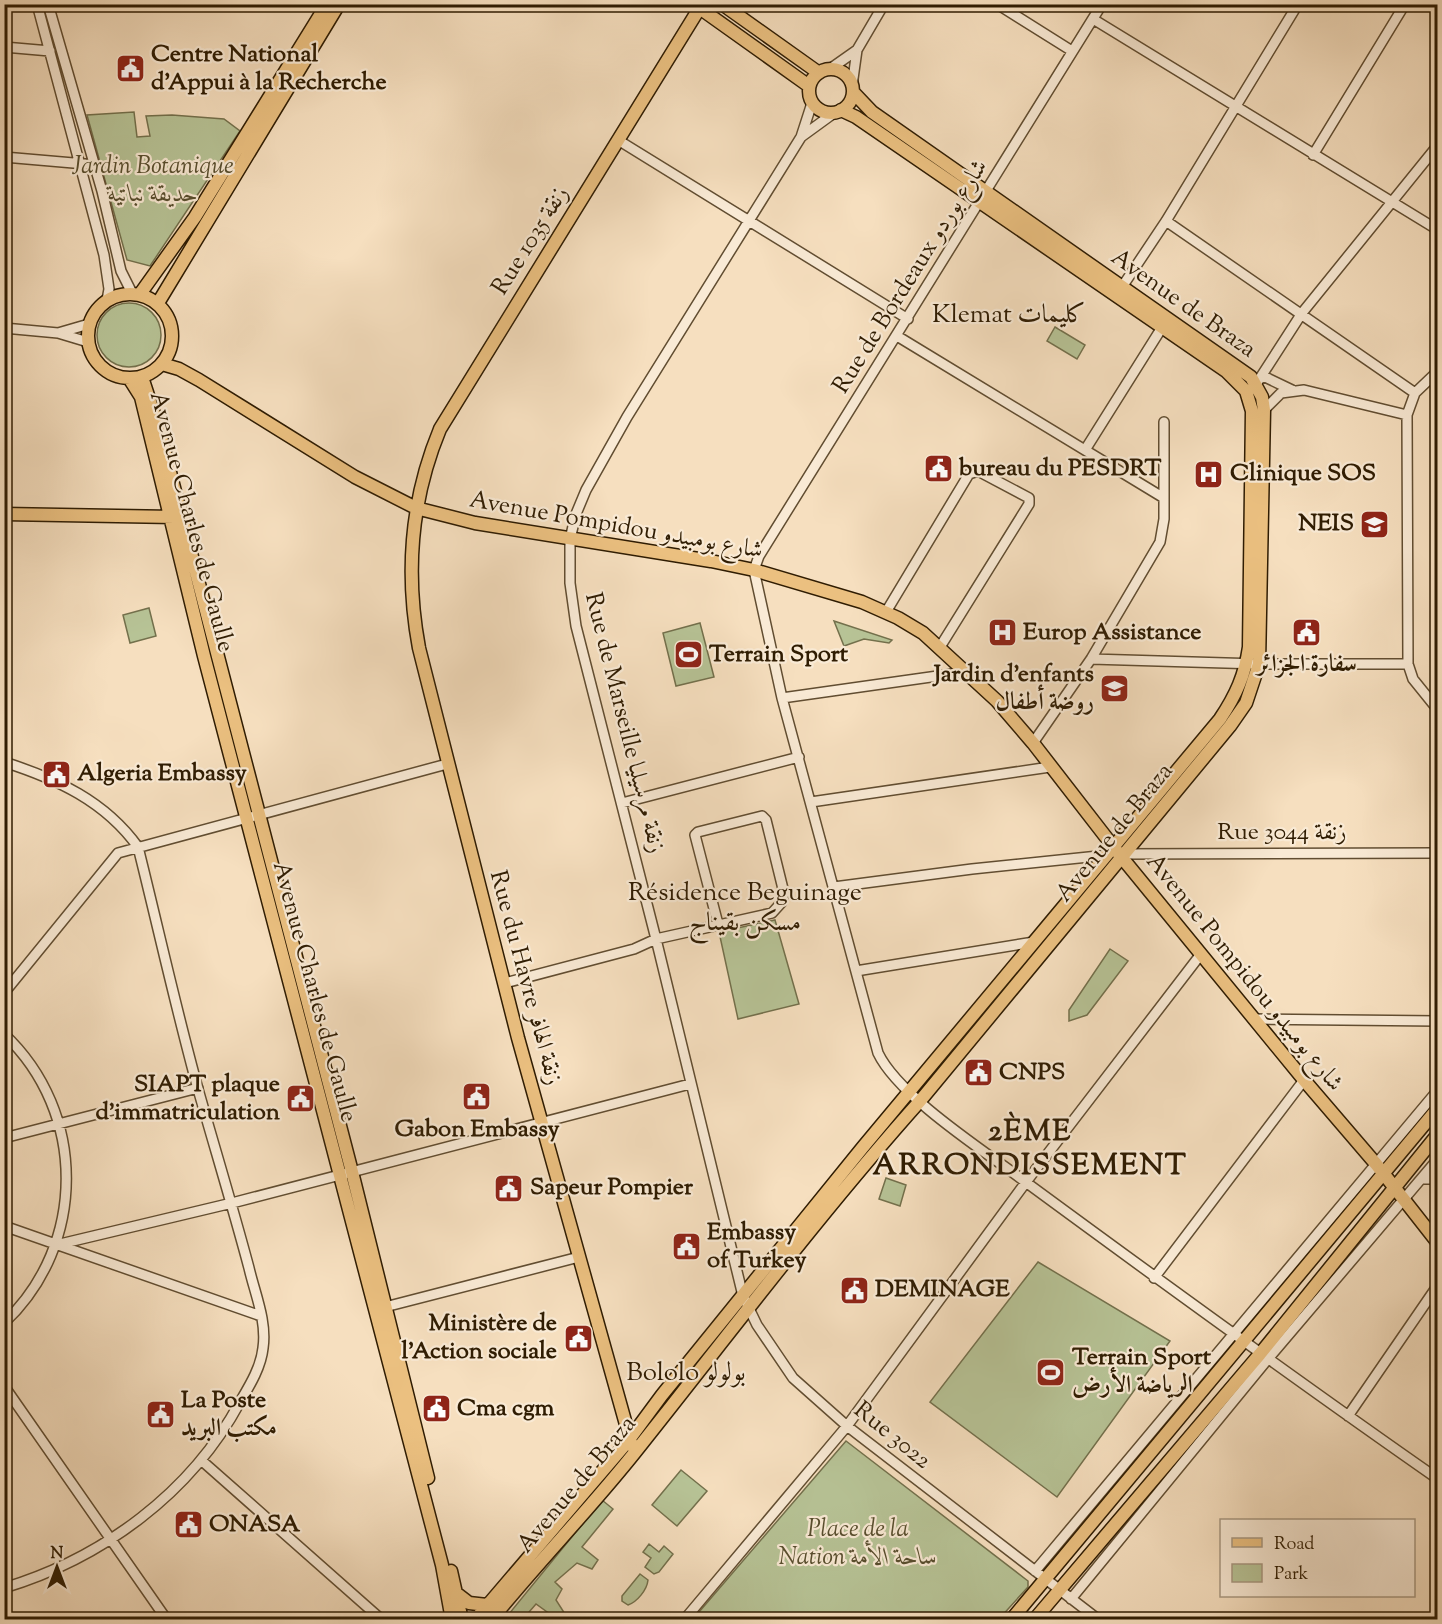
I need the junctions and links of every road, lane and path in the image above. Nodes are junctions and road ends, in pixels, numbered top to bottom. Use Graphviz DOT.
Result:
graph roads {
  1 [pos="37,4"];
  2 [pos="48,4"];
  3 [pos="327,4"];
  4 [pos="339,4"];
  5 [pos="722,4"];
  6 [pos="884,4"];
  7 [pos="997,4"];
  8 [pos="1102,4"];
  9 [pos="1298,4"];
  10 [pos="1405,4"];
  11 [pos="698,6"];
  12 [pos="1093,19"];
  13 [pos="4,47"];
  14 [pos="857,50"];
  15 [pos="50,51"];
  16 [pos="1072,51"];
  17 [pos="824,71"];
  18 [pos="809,86"];
  19 [pos="853,89"];
  20 [pos="812,103"];
  21 [pos="1235,107"];
  22 [pos="838,111"];
  23 [pos="801,137"];
  24 [pos="618,140"];
  25 [pos="1437,145"];
  26 [pos="1313,155"];
  27 [pos="4,157"];
  28 [pos="80,164"];
  29 [pos="93,164"];
  30 [pos="984,196"];
  31 [pos="1392,201"];
  32 [pos="751,221"];
  33 [pos="1166,221"];
  34 [pos="1437,230"];
  35 [pos="1122,287"];
  36 [pos="136,294"];
  37 [pos="107,300"];
  38 [pos="158,303"];
  39 [pos="1302,313"];
  40 [pos="908,319"];
  41 [pos="89,324"];
  42 [pos="4,328"];
  43 [pos="1161,329"];
  44 [pos="58,333"];
  45 [pos="897,336"];
  46 [pos="88,342"];
  47 [pos="171,348"];
  48 [pos="162,364"];
  49 [pos="179,369"];
  50 [pos="1437,371"];
  51 [pos="142,377"];
  52 [pos="129,378"];
  53 [pos="1260,381"];
  54 [pos="1292,390"];
  55 [pos="1414,393"];
  56 [pos="1248,396"];
  57 [pos="1264,410"];
  58 [pos="1407,415"];
  59 [pos="1164,422"];
  60 [pos="1085,450"];
  61 [pos="1164,498"];
  62 [pos="416,508"];
  63 [pos="4,514"];
  64 [pos="168,518"];
  65 [pos="182,518"];
  66 [pos="570,539"];
  67 [pos="754,570"];
  68 [pos="886,612"];
  69 [pos="940,647"];
  70 [pos="1091,659"];
  71 [pos="1246,663"];
  72 [pos="1260,664"];
  73 [pos="1408,664"];
  74 [pos="966,672"];
  75 [pos="782,698"];
  76 [pos="1437,710"];
  77 [pos="1033,743"];
  78 [pos="799,756"];
  79 [pos="4,762"];
  80 [pos="447,764"];
  81 [pos="1050,767"];
  82 [pos="811,802"];
  83 [pos="622,803"];
  84 [pos="252,816"];
  85 [pos="138,847"];
  86 [pos="1118,853"];
  87 [pos="1437,853"];
  88 [pos="834,887"];
  89 [pos="718,924"];
  90 [pos="656,939"];
  91 [pos="1034,942"];
  92 [pos="1201,954"];
  93 [pos="856,971"];
  94 [pos="505,983"];
  95 [pos="4,993"];
  96 [pos="1255,1019"];
  97 [pos="1437,1021"];
  98 [pos="4,1034"];
  99 [pos="1304,1080"];
  100 [pos="690,1084"];
  101 [pos="198,1088"];
  102 [pos="1437,1090"];
  103 [pos="909,1094"];
  104 [pos="920,1101"];
  105 [pos="1437,1108"];
  106 [pos="60,1124"];
  107 [pos="542,1124"];
  108 [pos="1437,1134"];
  109 [pos="4,1138"];
  110 [pos="1437,1159"];
  111 [pos="1379,1168"];
  112 [pos="346,1173"];
  113 [pos="1422,1179"];
  114 [pos="1437,1179"];
  115 [pos="1026,1182"];
  116 [pos="1392,1187"];
  117 [pos="1403,1200"];
  118 [pos="232,1203"];
  119 [pos="4,1226"];
  120 [pos="1437,1243"];
  121 [pos="56,1245"];
  122 [pos="579,1257"];
  123 [pos="1154,1278"];
  124 [pos="1437,1285"];
  125 [pos="743,1296"];
  126 [pos="748,1308"];
  127 [pos="380,1309"];
  128 [pos="261,1316"];
  129 [pos="4,1323"];
  130 [pos="1237,1337"];
  131 [pos="1264,1356"];
  132 [pos="4,1386"];
  133 [pos="1348,1416"];
  134 [pos="847,1426"];
  135 [pos="632,1446"];
  136 [pos="201,1460"];
  137 [pos="1437,1479"];
  138 [pos="602,1481"];
  139 [pos="113,1539"];
  140 [pos="1035,1571"];
  141 [pos="1046,1581"];
  142 [pos="4,1588"];
  143 [pos="1060,1591"];
  144 [pos="456,1593"];
  145 [pos="1071,1599"];
  146 [pos="487,1605"];
  147 [pos="167,1620"];
  148 [pos="382,1620"];
  149 [pos="452,1620"];
  150 [pos="462,1620"];
  151 [pos="475,1620"];
  152 [pos="491,1620"];
  153 [pos="684,1620"];
  154 [pos="1011,1620"];
  155 [pos="1034,1620"];
  156 [pos="1099,1620"];
  1 -- 15 [label="street"];
  2 -- 29 [label="street"];
  3 -- 36 [label="main road"];
  4 -- 38 [label="main road"];
  5 -- 17 [label="main road"];
  6 -- 14 [label="street"];
  7 -- 16 [label="street"];
  8 -- 12 [label="street, Rue de Bordeaux شارع بوردو"];
  9 -- 21 [label="street"];
  10 -- 26 [label="street"];
  11 -- 18 [label="main road"];
  11 -- 24 [label="main road, Rue 1035 زنقة"];
  12 -- 16 [label="street, Rue de Bordeaux شارع بوردو"];
  12 -- 21 [label="street"];
  13 -- 15 [label="street"];
  14 -- 17 [label="street"];
  14 -- 19 [label="street"];
  15 -- 28 [label="street"];
  16 -- 30 [label="street, Rue de Bordeaux شارع بوردو"];
  17 -- 18 [label="main road"];
  17 -- 19 [label="main road"];
  18 -- 20 [label="main road"];
  19 -- 22 [label="main road"];
  19 -- 30 [label="main road, Avenue de Braza"];
  20 -- 22 [label="main road"];
  20 -- 23 [label="street, Rue de Marseille زنقة مرسيليا"];
  21 -- 26 [label="street"];
  21 -- 33 [label="street"];
  22 -- 23 [label="street, Rue de Marseille زنقة مرسيليا"];
  22 -- 30 [label="main road, Avenue de Braza"];
  23 -- 32 [label="street, Rue de Marseille زنقة مرسيليا"];
  24 -- 32 [label="street"];
  24 -- 62 [label="main road, Rue 1035 زنقة"];
  25 -- 31 [label="street"];
  26 -- 31 [label="street"];
  27 -- 28 [label="street"];
  28 -- 29 [label="street"];
  28 -- 37 [label="street"];
  29 -- 36 [label="street"];
  30 -- 35 [label="main road, Avenue de Braza"];
  30 -- 40 [label="street, Rue de Bordeaux شارع بوردو"];
  30 -- 43 [label="main road, Avenue de Braza"];
  31 -- 34 [label="street"];
  31 -- 39 [label="street"];
  32 -- 40 [label="street"];
  32 -- 66 [label="street, Rue de Marseille زنقة مرسيليا"];
  33 -- 35 [label="street"];
  33 -- 39 [label="street"];
  35 -- 53 [label="main road, Avenue de Braza"];
  36 -- 37 [label="main road"];
  36 -- 38 [label="main road"];
  37 -- 41 [label="main road"];
  38 -- 47 [label="main road"];
  39 -- 53 [label="street"];
  39 -- 55 [label="street"];
  40 -- 45 [label="street, Rue de Bordeaux شارع بوردو"];
  41 -- 44 [label="street"];
  41 -- 46 [label="main road"];
  42 -- 44 [label="street"];
  43 -- 56 [label="main road, Avenue de Braza"];
  43 -- 60 [label="street"];
  44 -- 46 [label="street"];
  45 -- 60 [label="street"];
  45 -- 67 [label="street, Rue de Bordeaux شارع بوردو"];
  46 -- 52 [label="main road"];
  47 -- 48 [label="main road"];
  47 -- 49 [label="main road"];
  48 -- 49 [label="main road, Avenue Pompidou شارع بومبيدو"];
  48 -- 51 [label="main road"];
  49 -- 62 [label="main road, Avenue Pompidou شارع بومبيدو"];
  50 -- 55 [label="street"];
  51 -- 52 [label="main road"];
  51 -- 65 [label="main road, Avenue Charles de Gaulle"];
  52 -- 64 [label="main road, Avenue Charles de Gaulle"];
  53 -- 54 [label="street"];
  53 -- 56 [label="street"];
  53 -- 57 [label="main road, Avenue de Braza"];
  54 -- 57 [label="street"];
  54 -- 58 [label="street"];
  55 -- 58 [label="street"];
  56 -- 71 [label="main road, Avenue de Braza"];
  57 -- 72 [label="main road, Avenue de Braza"];
  58 -- 73 [label="street"];
  59 -- 61 [label="street"];
  60 -- 61 [label="street"];
  61 -- 70 [label="street"];
  62 -- 66 [label="main road, Avenue Pompidou شارع بومبيدو"];
  62 -- 80 [label="main road, Rue du Havre زنقة الهافر"];
  63 -- 64 [label="main road"];
  64 -- 65 [label="main road"];
  64 -- 84 [label="main road, Avenue Charles de Gaulle"];
  65 -- 84 [label="main road, Avenue Charles de Gaulle"];
  66 -- 67 [label="main road, Avenue Pompidou شارع بومبيدو"];
  66 -- 83 [label="street, Rue de Marseille زنقة مرسيليا"];
  67 -- 68 [label="main road, Avenue Pompidou شارع بومبيدو"];
  67 -- 75 [label="street"];
  68 -- 69 [label="main road, Avenue Pompidou شارع بومبيدو"];
  68 -- 69 [label="street"];
  69 -- 74 [label="main road, Avenue Pompidou شارع بومبيدو"];
  70 -- 71 [label="street"];
  70 -- 77 [label="street"];
  71 -- 72 [label="street"];
  71 -- 86 [label="main road, Avenue de Braza"];
  72 -- 73 [label="street"];
  72 -- 86 [label="main road, Avenue de Braza"];
  73 -- 76 [label="street"];
  74 -- 75 [label="street"];
  74 -- 77 [label="main road, Avenue Pompidou شارع بومبيدو"];
  75 -- 78 [label="street"];
  77 -- 81 [label="main road, Avenue Pompidou شارع بومبيدو"];
  78 -- 82 [label="street"];
  78 -- 83 [label="street"];
  79 -- 85 [label="street"];
  80 -- 84 [label="street"];
  80 -- 94 [label="main road, Rue du Havre زنقة الهافر"];
  81 -- 82 [label="street"];
  81 -- 86 [label="main road, Avenue Pompidou شارع بومبيدو"];
  82 -- 88 [label="street"];
  83 -- 90 [label="street, Rue de Marseille زنقة مرسيليا"];
  84 -- 85 [label="street"];
  84 -- 112 [label="main road, Avenue Charles de Gaulle"];
  85 -- 95 [label="street"];
  85 -- 101 [label="street"];
  86 -- 87 [label="street, Rue 3044 زنقة"];
  86 -- 88 [label="street, Rue 3044 زنقة"];
  86 -- 91 [label="main road, Avenue de Braza"];
  86 -- 92 [label="main road, Avenue Pompidou شارع بومبيدو"];
  86 -- 104 [label="main road, Avenue de Braza"];
  88 -- 93 [label="street"];
  89 -- 89 [label="street"];
  89 -- 90 [label="street"];
  90 -- 94 [label="street"];
  90 -- 100 [label="street, Rue de Marseille زنقة مرسيليا"];
  91 -- 93 [label="street"];
  91 -- 103 [label="main road, Avenue de Braza"];
  92 -- 96 [label="main road, Avenue Pompidou شارع بومبيدو"];
  92 -- 115 [label="street"];
  93 -- 103 [label="street"];
  94 -- 107 [label="main road, Rue du Havre زنقة الهافر"];
  96 -- 97 [label="street"];
  96 -- 99 [label="main road, Avenue Pompidou شارع بومبيدو"];
  98 -- 106 [label="street"];
  99 -- 111 [label="main road, Avenue Pompidou شارع بومبيدو"];
  99 -- 123 [label="street"];
  100 -- 107 [label="street"];
  100 -- 125 [label="street, Rue de Marseille زنقة مرسيليا"];
  101 -- 106 [label="street"];
  101 -- 118 [label="street"];
  102 -- 111 [label="street"];
  103 -- 104 [label="street"];
  103 -- 125 [label="main road, Avenue de Braza"];
  104 -- 115 [label="street"];
  104 -- 126 [label="main road, Avenue de Braza"];
  105 -- 111 [label="main road"];
  106 -- 109 [label="street"];
  106 -- 121 [label="street"];
  107 -- 112 [label="street"];
  107 -- 122 [label="main road, Rue du Havre زنقة الهافر"];
  108 -- 116 [label="main road"];
  110 -- 113 [label="street"];
  111 -- 116 [label="main road, Avenue Pompidou شارع بومبيدو"];
  111 -- 130 [label="main road"];
  112 -- 118 [label="street"];
  112 -- 127 [label="main road, Avenue Charles de Gaulle"];
  113 -- 114 [label="street"];
  113 -- 117 [label="street"];
  115 -- 123 [label="street"];
  115 -- 134 [label="street"];
  116 -- 117 [label="main road, Avenue Pompidou شارع بومبيدو"];
  116 -- 131 [label="main road"];
  117 -- 120 [label="main road, Avenue Pompidou شارع بومبيدو"];
  117 -- 131 [label="street"];
  118 -- 121 [label="street"];
  118 -- 128 [label="street"];
  119 -- 121 [label="street"];
  121 -- 128 [label="street"];
  121 -- 129 [label="street"];
  122 -- 127 [label="street"];
  122 -- 135 [label="main road, Rue du Havre زنقة الهافر"];
  123 -- 130 [label="street"];
  124 -- 133 [label="street"];
  125 -- 126 [label="street, Rue 3022"];
  125 -- 135 [label="main road, Avenue de Braza"];
  126 -- 134 [label="street, Rue 3022"];
  126 -- 135 [label="main road, Avenue de Braza"];
  127 -- 144 [label="main road, Avenue Charles de Gaulle"];
  127 -- 149 [label="main road, Avenue Charles de Gaulle"];
  128 -- 136 [label="street"];
  130 -- 131 [label="street"];
  130 -- 140 [label="street"];
  130 -- 141 [label="main road"];
  131 -- 133 [label="street"];
  131 -- 143 [label="main road"];
  131 -- 145 [label="street"];
  132 -- 139 [label="street"];
  133 -- 137 [label="street"];
  134 -- 140 [label="street, Rue 3022"];
  134 -- 153 [label="street"];
  135 -- 138 [label="main road, Avenue de Braza"];
  136 -- 139 [label="street"];
  136 -- 148 [label="street"];
  138 -- 146 [label="main road, Avenue de Braza"];
  138 -- 152 [label="main road, Avenue de Braza"];
  139 -- 142 [label="street"];
  139 -- 147 [label="street"];
  140 -- 141 [label="street, Rue 3022"];
  141 -- 143 [label="street, Rue 3022"];
  141 -- 154 [label="main road"];
  143 -- 145 [label="street, Rue 3022"];
  143 -- 155 [label="main road"];
  144 -- 146 [label="main road"];
  144 -- 150 [label="main road, Avenue Charles de Gaulle"];
  145 -- 156 [label="street, Rue 3022"];
  146 -- 151 [label="main road, Avenue de Braza"];
}
